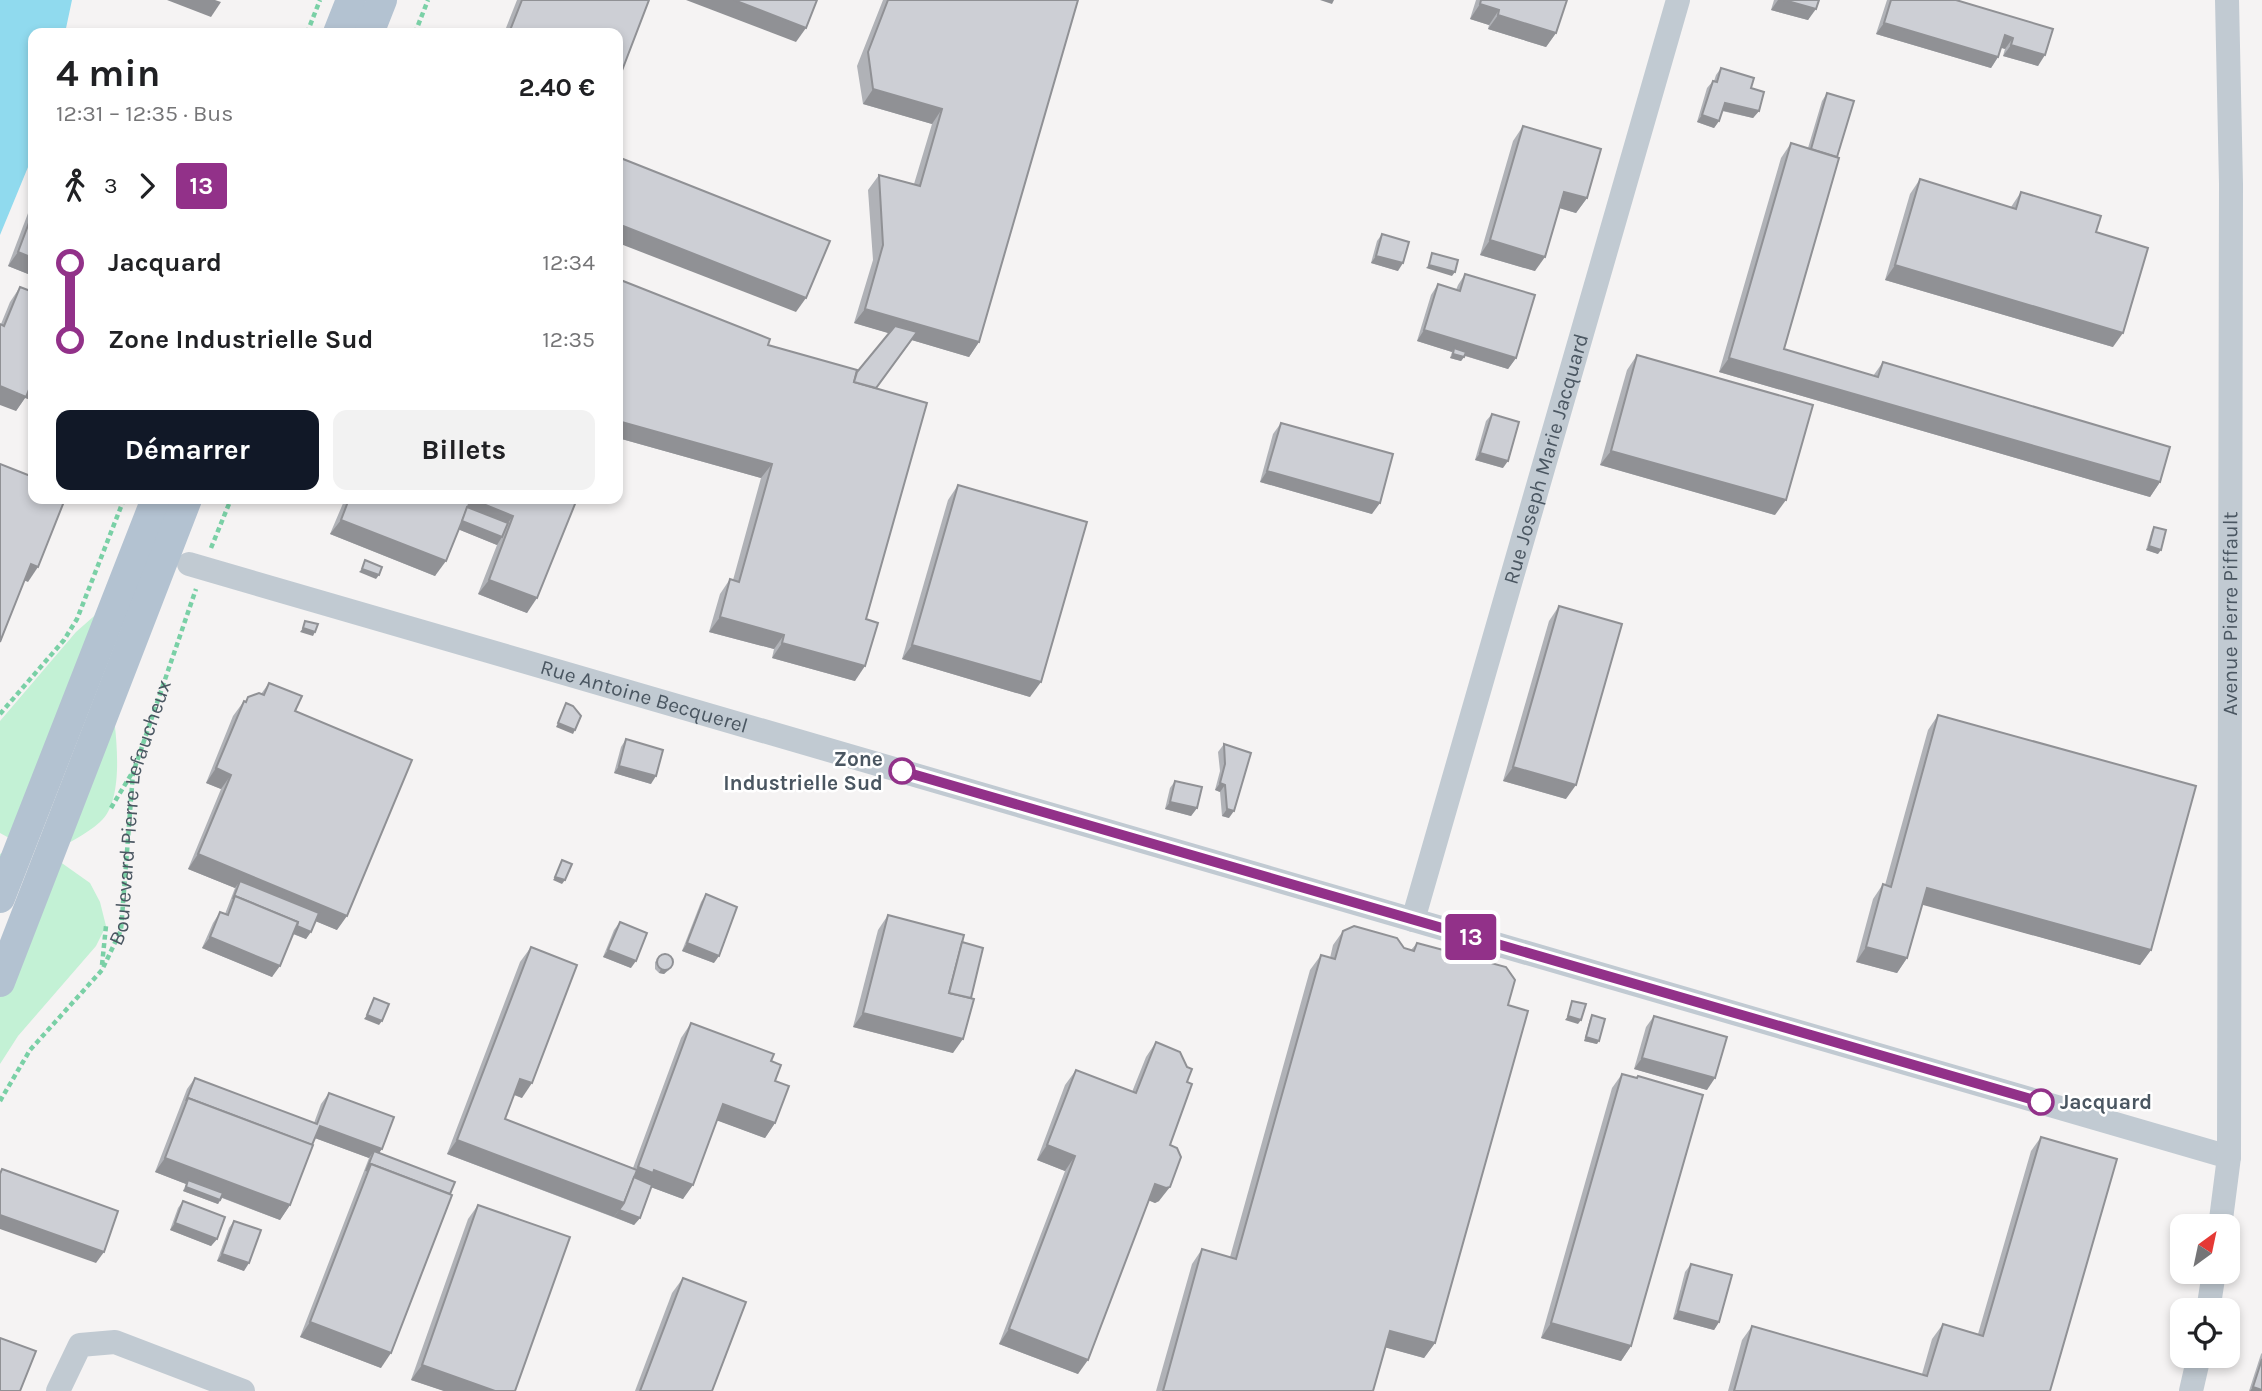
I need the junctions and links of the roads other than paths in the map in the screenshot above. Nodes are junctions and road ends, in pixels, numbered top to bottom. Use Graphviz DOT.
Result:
graph roads {
  1 [pos="351,0"];
  2 [pos="382,0"];
  3 [pos="1678,0"];
  4 [pos="2227,0"];
  5 [pos="340,28"];
  6 [pos="371,28"];
  7 [pos="154,504"];
  8 [pos="185,504"];
  9 [pos="196,567"];
  10 [pos="34,849"];
  11 [pos="0,898"];
  12 [pos="1413,920"];
  13 [pos="0,982"];
  14 [pos="2229,1157"];
  15 [pos="2222,1214"];
  16 [pos="2196,1368"];
  17 [pos="58,1391"];
  18 [pos="243,1391"];
  19 [pos="2191,1391"];
  1 -- 5 [label="main road"];
  2 -- 6 [label="main road"];
  3 -- 12 [label="street, Rue Joseph Marie Jacquard"];
  4 -- 14 [label="street, Avenue Pierre Piffault"];
  7 -- 10 [label="main road"];
  8 -- 10 [label="main road"];
  9 -- 12 [label="street, Rue Antoine Becquerel"];
  10 -- 11 [label="main road"];
  10 -- 13 [label="main road"];
  12 -- 14 [label="street, Rue Antoine Becquerel"];
  14 -- 15 [label="street, Avenue Pierre Piffault"];
  16 -- 19 [label="street"];
  17 -- 18 [label="street"];
}
